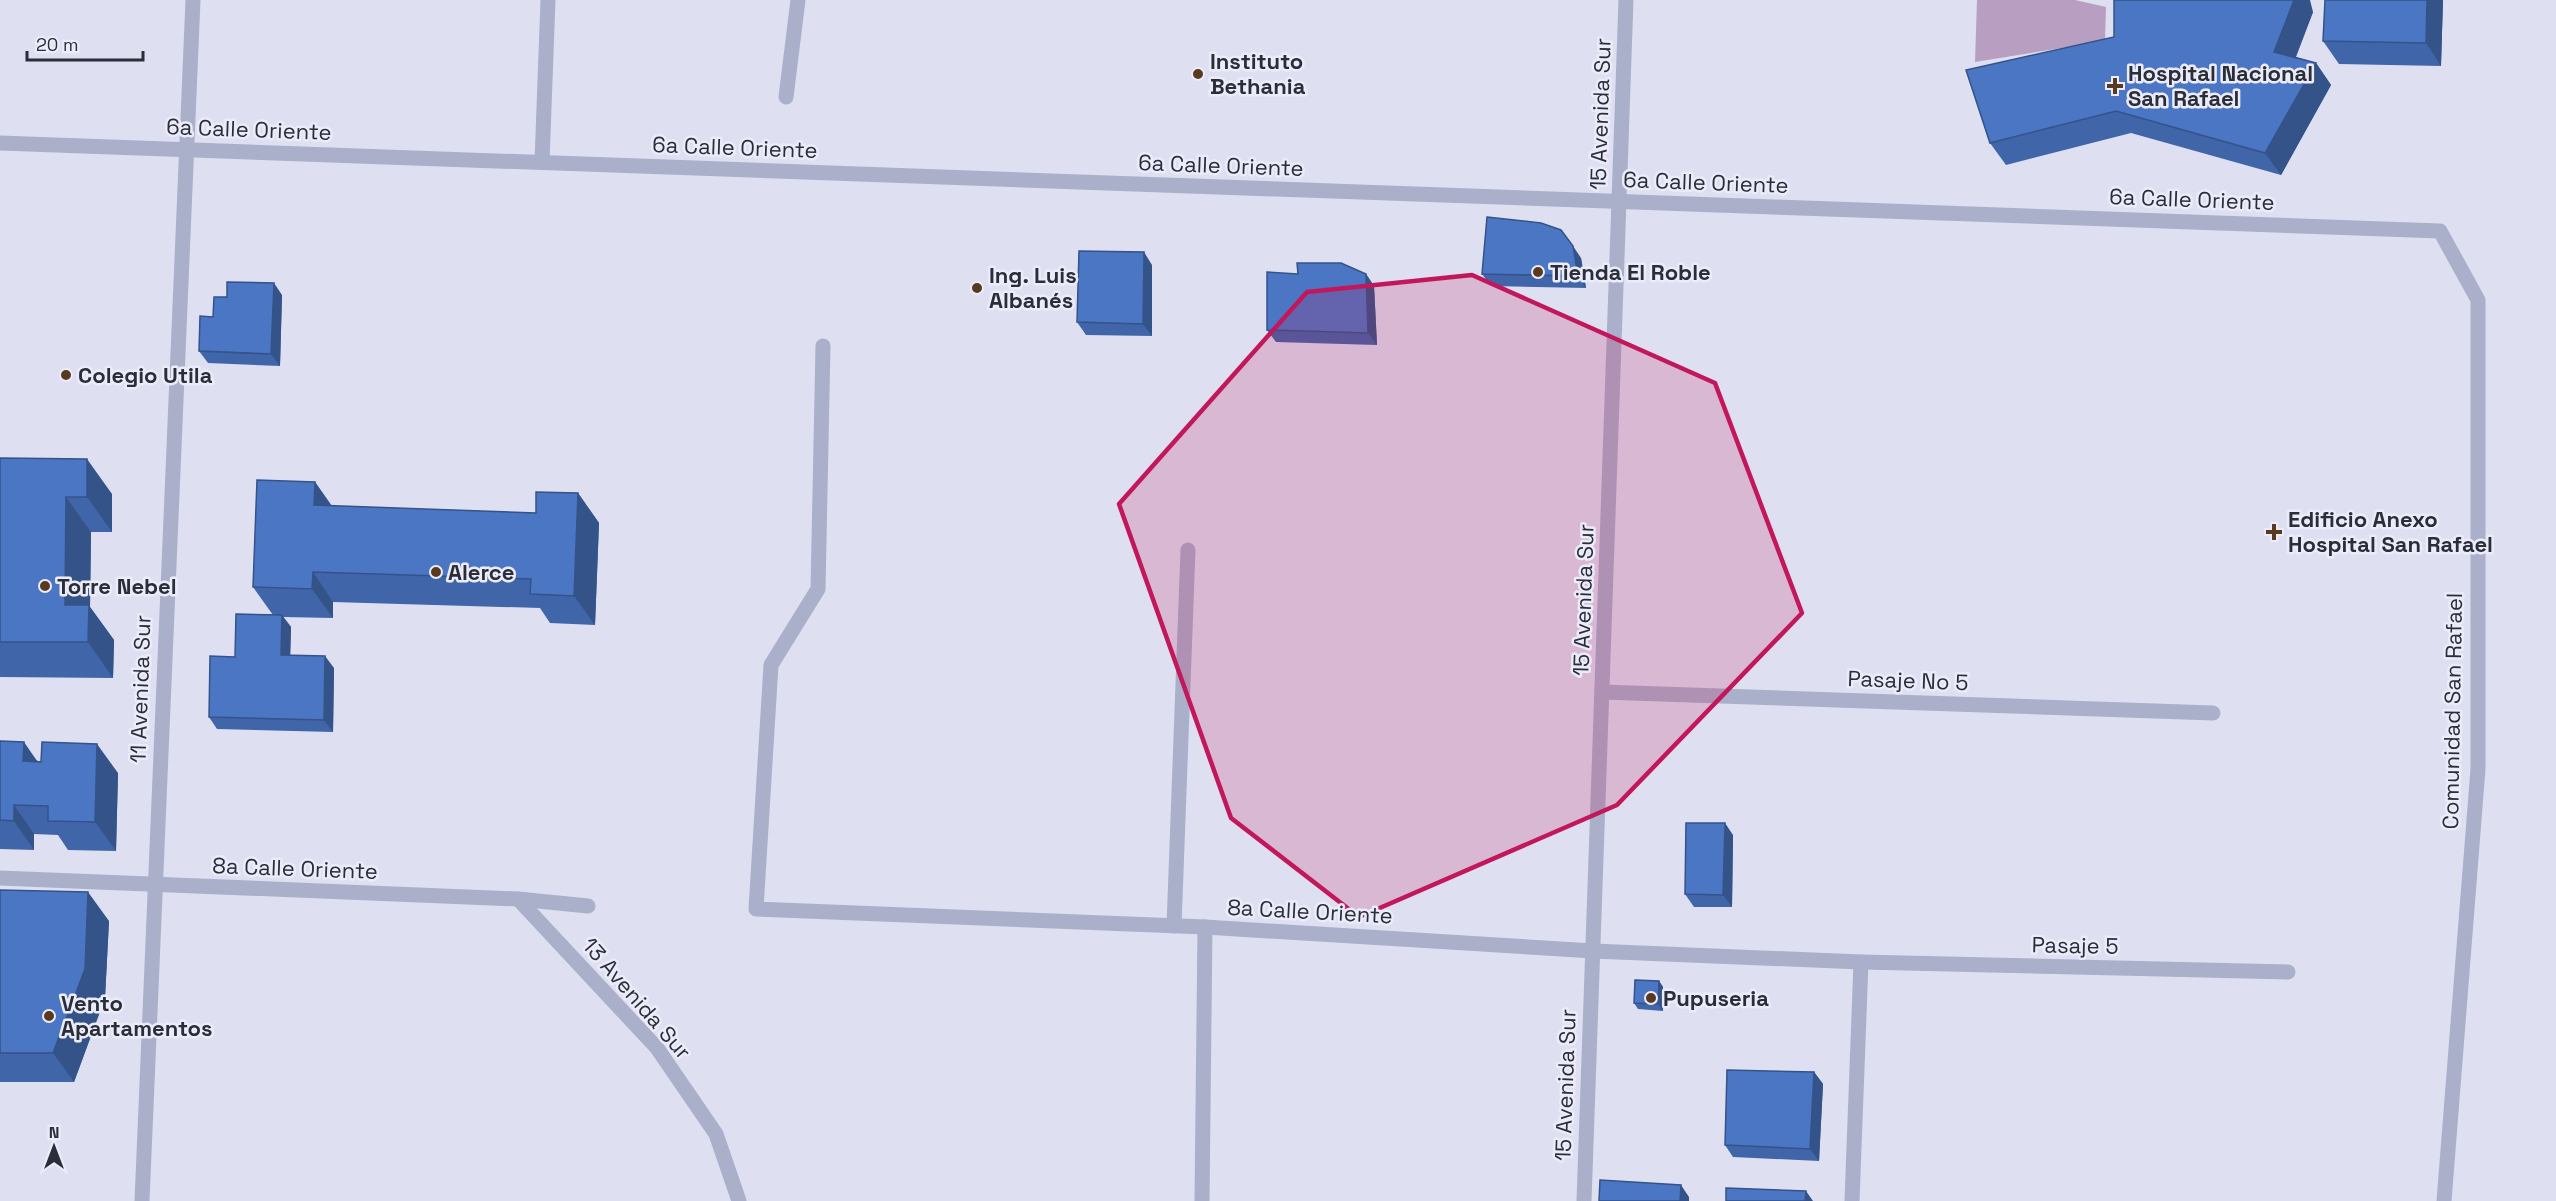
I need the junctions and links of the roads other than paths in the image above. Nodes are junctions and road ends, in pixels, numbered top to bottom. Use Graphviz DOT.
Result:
graph roads {
  1 [pos="193,0"];
  2 [pos="548,0"];
  3 [pos="798,0"];
  4 [pos="1626,0"];
  5 [pos="786,97"];
  6 [pos="0,143"];
  7 [pos="185,150"];
  8 [pos="542,162"];
  9 [pos="1620,202"];
  10 [pos="2440,231"];
  11 [pos="823,346"];
  12 [pos="1188,550"];
  13 [pos="1602,692"];
  14 [pos="2213,713"];
  15 [pos="0,879"];
  16 [pos="155,885"];
  17 [pos="518,900"];
  18 [pos="588,906"];
  19 [pos="1174,926"];
  20 [pos="1204,927"];
  21 [pos="1593,951"];
  22 [pos="1861,962"];
  23 [pos="2288,972"];
  24 [pos="142,1201"];
  25 [pos="739,1201"];
  26 [pos="1202,1201"];
  27 [pos="1584,1201"];
  28 [pos="1852,1201"];
  29 [pos="2444,1201"];
  1 -- 7 [label="street, 11 Avenida Sur"];
  2 -- 8 [label="street"];
  3 -- 5 [label="street"];
  4 -- 9 [label="street, 15 Avenida Sur"];
  6 -- 7 [label="street, 6a Calle Oriente"];
  7 -- 8 [label="street, 6a Calle Oriente"];
  7 -- 16 [label="street, 11 Avenida Sur"];
  8 -- 9 [label="street, 6a Calle Oriente"];
  9 -- 10 [label="street, 6a Calle Oriente"];
  9 -- 13 [label="street, 15 Avenida Sur"];
  10 -- 29 [label="street, Comunidad San Rafael"];
  11 -- 19 [label="street, 8a Calle Oriente"];
  12 -- 19 [label="street"];
  13 -- 14 [label="street, Pasaje No 5"];
  13 -- 21 [label="street, 15 Avenida Sur"];
  15 -- 16 [label="street, 8a Calle Oriente"];
  16 -- 17 [label="street, 8a Calle Oriente"];
  16 -- 24 [label="street, 11 Avenida Sur"];
  17 -- 18 [label="street, 8a Calle Oriente"];
  17 -- 25 [label="street, 13 Avenida Sur"];
  19 -- 20 [label="street, 8a Calle Oriente"];
  20 -- 21 [label="street, 8a Calle Oriente"];
  20 -- 26 [label="street"];
  21 -- 22 [label="street, 8a Calle Oriente"];
  21 -- 27 [label="street, 15 Avenida Sur"];
  22 -- 23 [label="street, Pasaje 5"];
  22 -- 28 [label="street"];
}
